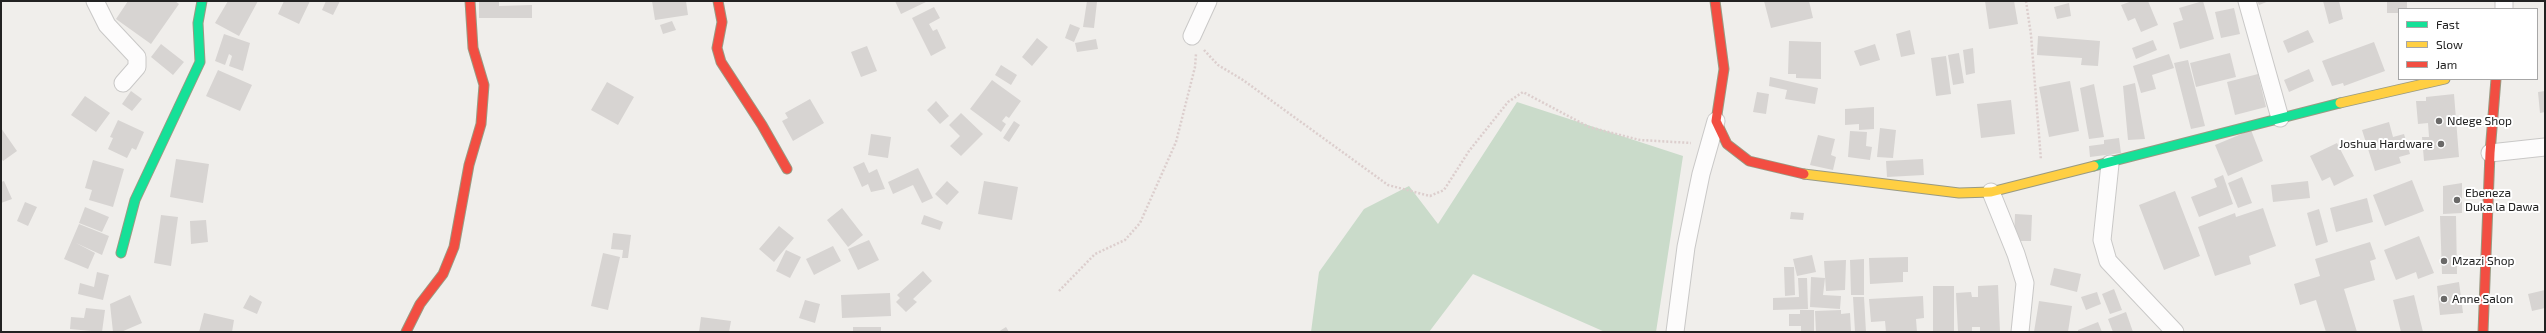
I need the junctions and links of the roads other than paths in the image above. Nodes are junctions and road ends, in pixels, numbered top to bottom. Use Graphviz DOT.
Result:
graph roads {
  1 [pos="95,1"];
  2 [pos="202,1"];
  3 [pos="470,1"];
  4 [pos="718,1"];
  5 [pos="1208,1"];
  6 [pos="1715,1"];
  7 [pos="2248,1"];
  8 [pos="1192,36"];
  9 [pos="2441,80"];
  10 [pos="2496,80"];
  11 [pos="123,83"];
  12 [pos="2280,118"];
  13 [pos="1716,121"];
  14 [pos="2545,147"];
  15 [pos="2490,153"];
  16 [pos="2110,164"];
  17 [pos="787,169"];
  18 [pos="1991,192"];
  19 [pos="122,252"];
  20 [pos="406,332"];
  21 [pos="1674,332"];
  22 [pos="2020,332"];
  23 [pos="2175,332"];
  24 [pos="2483,332"];
  1 -- 11 [label="street"];
  2 -- 19 [label="street"];
  3 -- 20 [label="street"];
  4 -- 17 [label="street"];
  5 -- 8 [label="street"];
  6 -- 13 [label="street"];
  7 -- 12 [label="street"];
  9 -- 12 [label="street"];
  10 -- 15 [label="street"];
  12 -- 16 [label="street"];
  13 -- 18 [label="street"];
  13 -- 21 [label="street"];
  14 -- 15 [label="street"];
  15 -- 24 [label="street"];
  16 -- 18 [label="street"];
  16 -- 23 [label="street"];
  18 -- 22 [label="street"];
}
